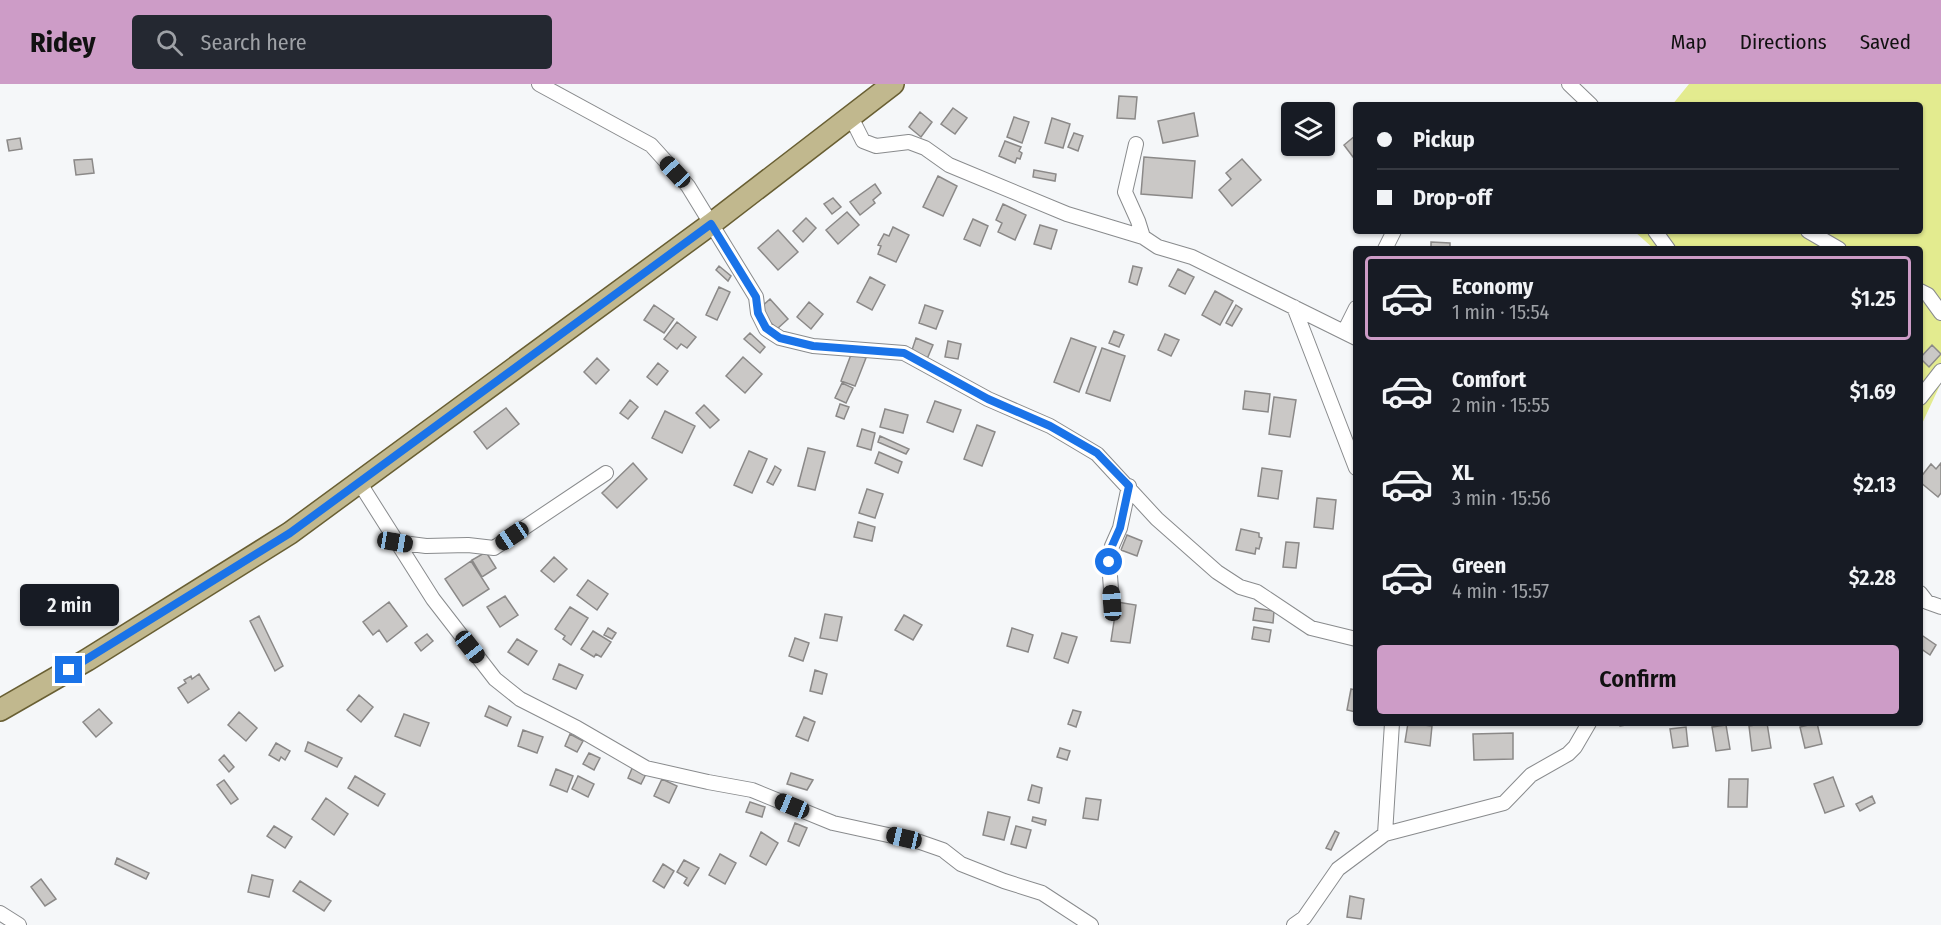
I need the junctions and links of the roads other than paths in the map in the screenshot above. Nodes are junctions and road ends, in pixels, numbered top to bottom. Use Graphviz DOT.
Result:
graph roads {
  1 [pos="539,84"];
  2 [pos="892,84"];
  3 [pos="1569,84"];
  4 [pos="1588,102"];
  5 [pos="851,117"];
  6 [pos="1136,144"];
  7 [pos="711,224"];
  8 [pos="1813,234"];
  9 [pos="1143,237"];
  10 [pos="1834,246"];
  11 [pos="1923,292"];
  12 [pos="1294,307"];
  13 [pos="1941,313"];
  14 [pos="1350,335"];
  15 [pos="1941,371"];
  16 [pos="1923,394"];
  17 [pos="1353,460"];
  18 [pos="606,472"];
  19 [pos="359,482"];
  20 [pos="1129,486"];
  21 [pos="395,542"];
  22 [pos="1923,597"];
  23 [pos="1112,603"];
  24 [pos="1941,607"];
  25 [pos="1353,638"];
  26 [pos="0,710"];
  27 [pos="1392,726"];
  28 [pos="1587,726"];
  29 [pos="1384,834"];
  30 [pos="0,913"];
  31 [pos="19,925"];
  32 [pos="1091,925"];
  33 [pos="1294,925"];
  1 -- 7 [label="street"];
  2 -- 5 [label="main road"];
  3 -- 4 [label="street"];
  5 -- 7 [label="main road"];
  5 -- 9 [label="street"];
  6 -- 9 [label="street"];
  7 -- 19 [label="main road"];
  7 -- 20 [label="street"];
  8 -- 10 [label="street"];
  9 -- 12 [label="street"];
  11 -- 13 [label="street"];
  12 -- 14 [label="street"];
  12 -- 17 [label="street"];
  15 -- 16 [label="street"];
  18 -- 21 [label="street"];
  19 -- 21 [label="street"];
  19 -- 26 [label="main road"];
  20 -- 23 [label="street"];
  20 -- 25 [label="street"];
  21 -- 32 [label="street"];
  22 -- 24 [label="street"];
  27 -- 29 [label="street"];
  28 -- 29 [label="street"];
  29 -- 33 [label="street"];
  30 -- 31 [label="street"];
}
